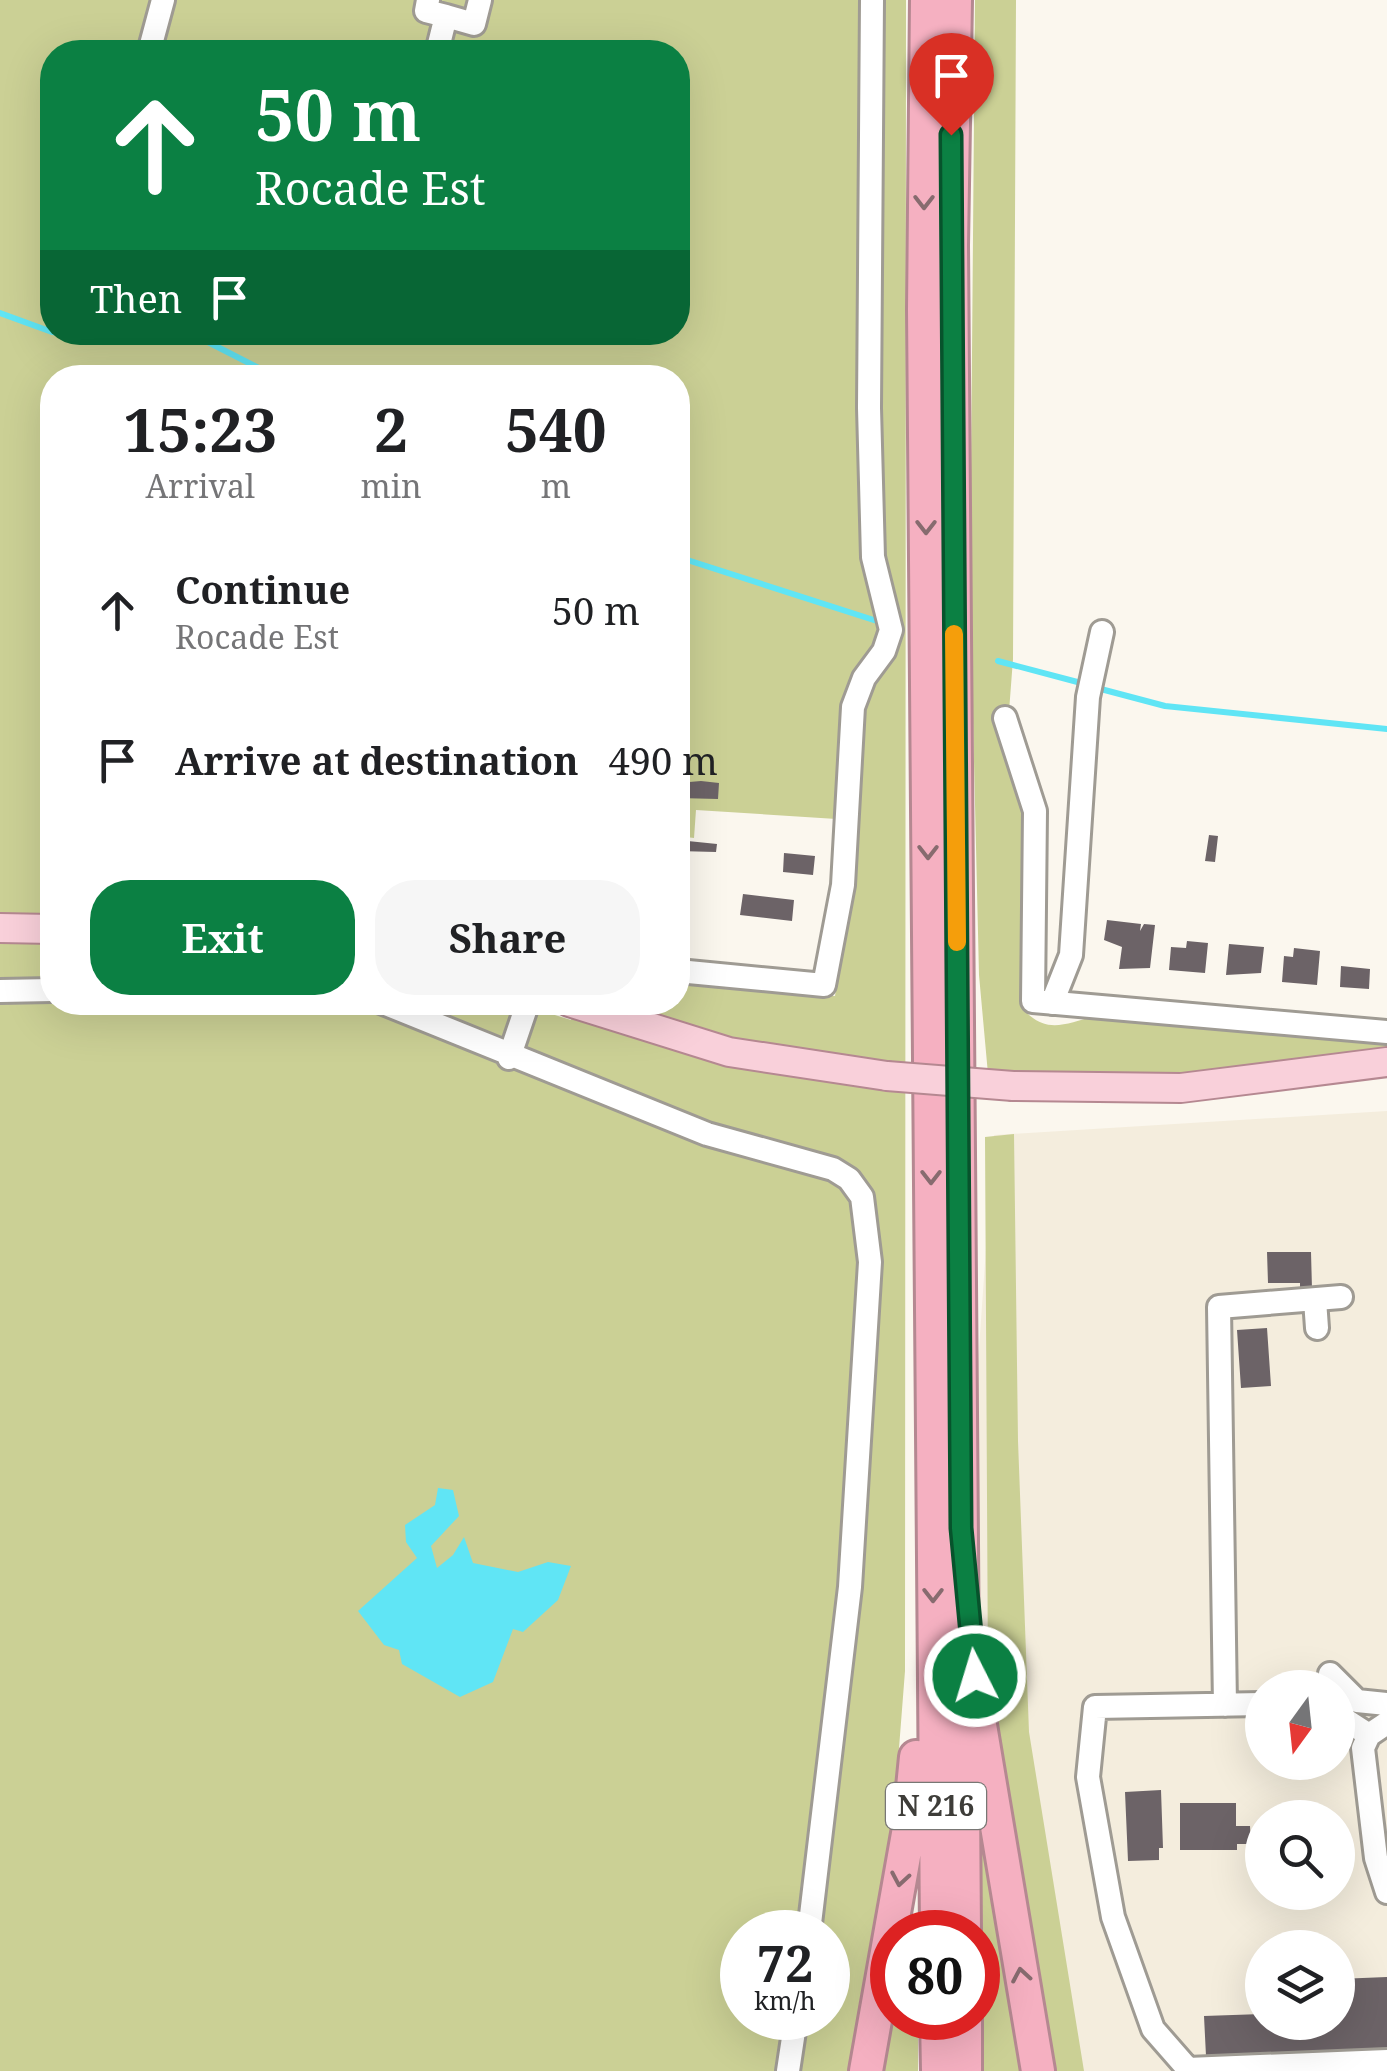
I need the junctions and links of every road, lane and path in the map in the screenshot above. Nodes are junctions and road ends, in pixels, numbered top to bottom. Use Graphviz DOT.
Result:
graph roads {
  1 [pos="163,0"];
  2 [pos="480,0"];
  3 [pos="872,0"];
  4 [pos="927,0"];
  5 [pos="954,0"];
  6 [pos="437,8"];
  7 [pos="152,40"];
  8 [pos="436,40"];
  9 [pos="1102,632"];
  10 [pos="1005,718"];
  11 [pos="0,928"];
  12 [pos="40,929"];
  13 [pos="690,971"];
  14 [pos="40,990"];
  15 [pos="0,991"];
  16 [pos="1052,1002"];
  17 [pos="411,1015"];
  18 [pos="524,1015"];
  19 [pos="611,1015"];
  20 [pos="1387,1032"];
  21 [pos="509,1058"];
  22 [pos="1387,1062"];
  23 [pos="1340,1298"];
  24 [pos="1316,1300"];
  25 [pos="1316,1328"];
  26 [pos="961,1528"];
  27 [pos="934,1680"];
  28 [pos="1355,1699"];
  29 [pos="1245,1704"];
  30 [pos="1387,1704"];
  31 [pos="1225,1705"];
  32 [pos="1378,1729"];
  33 [pos="1387,1892"];
  34 [pos="812,1910"];
  35 [pos="937,1910"];
  36 [pos="964,1910"];
  37 [pos="793,2040"];
  38 [pos="938,2040"];
  39 [pos="965,2040"];
  40 [pos="1387,2061"];
  41 [pos="788,2071"];
  42 [pos="866,2071"];
  43 [pos="938,2071"];
  44 [pos="965,2071"];
  45 [pos="1038,2071"];
  1 -- 7 [label="street"];
  2 -- 6 [label="street"];
  3 -- 13 [label="street"];
  4 -- 27 [label="highway, N 216, one-way"];
  5 -- 26 [label="highway, N 216"];
  6 -- 8 [label="street"];
  9 -- 16 [label="street"];
  10 -- 16 [label="street"];
  11 -- 12 [label="main road"];
  14 -- 15 [label="street"];
  16 -- 20 [label="street"];
  17 -- 21 [label="street"];
  18 -- 21 [label="street"];
  19 -- 22 [label="main road, bridge"];
  21 -- 34 [label="street"];
  23 -- 24 [label="street"];
  24 -- 25 [label="street"];
  24 -- 31 [label="street"];
  26 -- 36 [label="highway, N 216"];
  45 -- 26 [label="highway, one-way"];
  27 -- 35 [label="highway, N 216"];
  27 -- 42 [label="highway, one-way"];
  28 -- 30 [label="street"];
  29 -- 31 [label="street"];
  31 -- 40 [label="street"];
  32 -- 33 [label="street"];
  37 -- 41 [label="street"];
  38 -- 43 [label="highway"];
  39 -- 44 [label="highway"];
}
